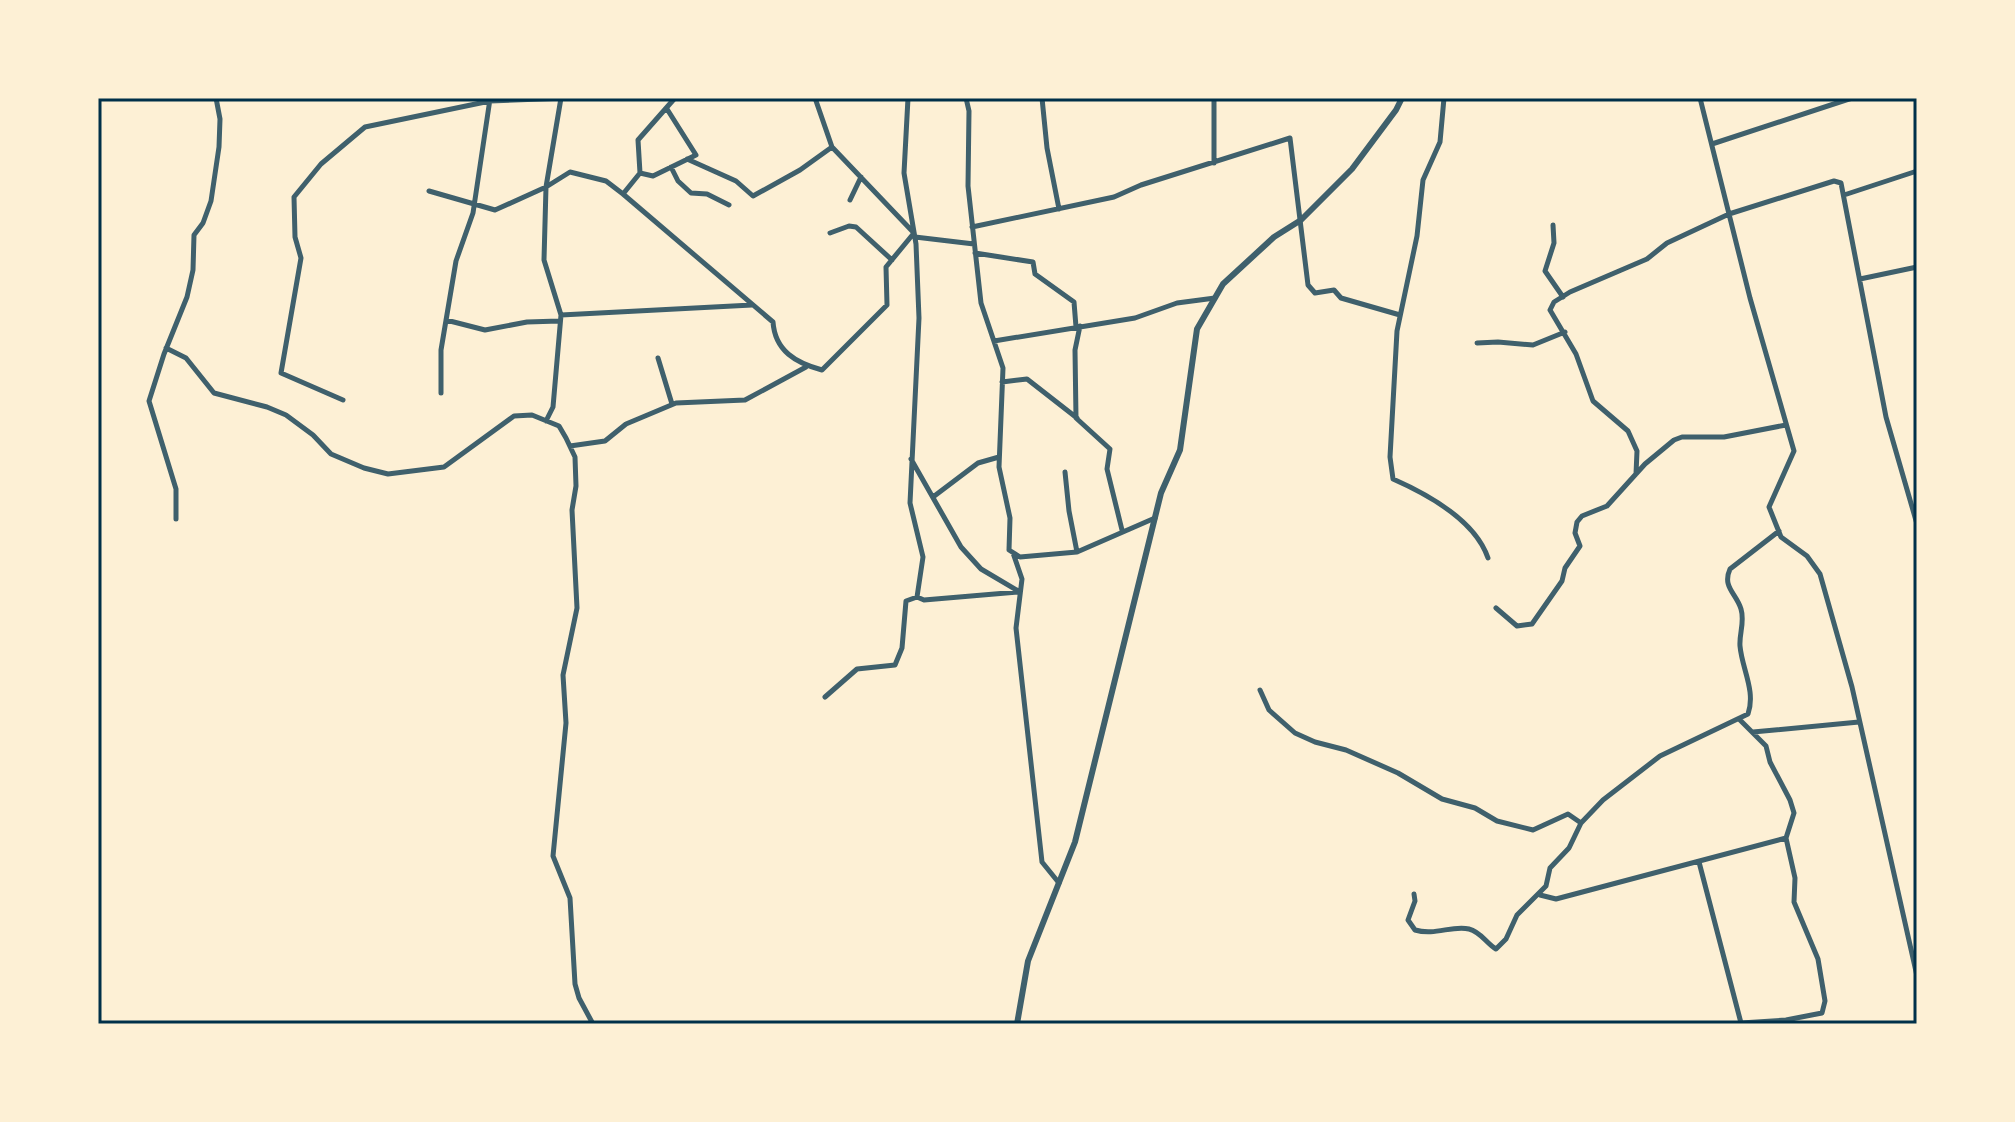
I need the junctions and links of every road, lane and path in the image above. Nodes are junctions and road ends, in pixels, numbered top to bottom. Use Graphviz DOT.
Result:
graph roads {
  1 [pos="216,98"];
  2 [pos="563,98"];
  3 [pos="675,98"];
  4 [pos="815,98"];
  5 [pos="908,98"];
  6 [pos="966,98"];
  7 [pos="1042,98"];
  8 [pos="1214,98"];
  9 [pos="1402,98"];
  10 [pos="1444,98"];
  11 [pos="1700,98"];
  12 [pos="1829,98"];
  13 [pos="1852,98"];
  14 [pos="490,100"];
  15 [pos="1831,105"];
  16 [pos="667,109"];
  17 [pos="1712,144"];
  18 [pos="832,147"];
  19 [pos="687,159"];
  20 [pos="1214,163"];
  21 [pos="671,167"];
  22 [pos="1917,171"];
  23 [pos="640,173"];
  24 [pos="861,177"];
  25 [pos="546,187"];
  26 [pos="429,191"];
  27 [pos="623,194"];
  28 [pos="1844,195"];
  29 [pos="850,200"];
  30 [pos="474,204"];
  31 [pos="729,205"];
  32 [pos="1059,209"];
  33 [pos="1729,214"];
  34 [pos="1301,220"];
  35 [pos="1553,225"];
  36 [pos="972,227"];
  37 [pos="830,233"];
  38 [pos="914,235"];
  39 [pos="974,244"];
  40 [pos="975,253"];
  41 [pos="892,260"];
  42 [pos="1917,267"];
  43 [pos="1860,279"];
  44 [pos="1563,297"];
  45 [pos="1215,298"];
  46 [pos="753,305"];
  47 [pos="1400,315"];
  48 [pos="560,318"];
  49 [pos="446,320"];
  50 [pos="1078,327"];
  51 [pos="1565,332"];
  52 [pos="994,341"];
  53 [pos="1477,343"];
  54 [pos="166,348"];
  55 [pos="658,358"];
  56 [pos="807,366"];
  57 [pos="1002,382"];
  58 [pos="441,393"];
  59 [pos="343,400"];
  60 [pos="672,404"];
  61 [pos="1078,419"];
  62 [pos="546,421"];
  63 [pos="1786,425"];
  64 [pos="570,446"];
  65 [pos="999,457"];
  66 [pos="911,458"];
  67 [pos="1065,472"];
  68 [pos="1636,474"];
  69 [pos="1917,492"];
  70 [pos="1909,495"];
  71 [pos="933,497"];
  72 [pos="1156,517"];
  73 [pos="176,519"];
  74 [pos="1917,524"];
  75 [pos="1122,530"];
  76 [pos="1779,531"];
  77 [pos="1013,552"];
  78 [pos="1077,552"];
  79 [pos="1488,558"];
  80 [pos="1020,592"];
  81 [pos="917,597"];
  82 [pos="1496,608"];
  83 [pos="1260,690"];
  84 [pos="825,697"];
  85 [pos="1740,720"];
  86 [pos="1859,722"];
  87 [pos="1752,732"];
  88 [pos="1581,823"];
  89 [pos="1786,838"];
  90 [pos="1699,862"];
  91 [pos="1059,883"];
  92 [pos="1414,894"];
  93 [pos="1539,894"];
  94 [pos="1917,976"];
  95 [pos="1738,1023"];
  96 [pos="593,1024"];
  97 [pos="1017,1024"];
  1 -- 54 [label="street"];
  2 -- 14 [label="street"];
  2 -- 25 [label="street"];
  3 -- 16 [label="street"];
  4 -- 18 [label="street"];
  5 -- 38 [label="street"];
  6 -- 36 [label="street"];
  7 -- 32 [label="street"];
  8 -- 20 [label="street"];
  9 -- 34 [label="street"];
  10 -- 47 [label="street"];
  11 -- 17 [label="street"];
  12 -- 15 [label="street"];
  13 -- 15 [label="street"];
  14 -- 30 [label="street"];
  14 -- 59 [label="street"];
  15 -- 17 [label="street"];
  16 -- 19 [label="street"];
  16 -- 23 [label="street"];
  17 -- 33 [label="street"];
  18 -- 19 [label="street"];
  18 -- 24 [label="street"];
  19 -- 21 [label="street"];
  20 -- 32 [label="street"];
  20 -- 34 [label="street"];
  21 -- 23 [label="street"];
  21 -- 31 [label="street"];
  22 -- 28 [label="street"];
  23 -- 27 [label="street"];
  24 -- 29 [label="street"];
  24 -- 38 [label="street"];
  25 -- 27 [label="street"];
  25 -- 30 [label="street"];
  25 -- 48 [label="street"];
  26 -- 30 [label="street"];
  27 -- 46 [label="street"];
  28 -- 33 [label="street"];
  28 -- 43 [label="street"];
  30 -- 49 [label="street"];
  32 -- 36 [label="street"];
  33 -- 44 [label="street"];
  33 -- 63 [label="street"];
  34 -- 45 [label="street"];
  34 -- 47 [label="street"];
  35 -- 44 [label="street"];
  36 -- 39 [label="street"];
  37 -- 41 [label="street"];
  38 -- 39 [label="street"];
  38 -- 41 [label="street"];
  38 -- 66 [label="street"];
  39 -- 40 [label="street"];
  40 -- 50 [label="street"];
  40 -- 52 [label="street"];
  41 -- 56 [label="street"];
  42 -- 43 [label="street"];
  43 -- 70 [label="street"];
  44 -- 51 [label="street"];
  45 -- 50 [label="street"];
  45 -- 72 [label="street"];
  46 -- 48 [label="street"];
  46 -- 56 [label="street"];
  47 -- 79 [label="street"];
  48 -- 49 [label="street"];
  48 -- 62 [label="street"];
  49 -- 58 [label="street"];
  50 -- 52 [label="street"];
  50 -- 61 [label="street"];
  51 -- 53 [label="street"];
  51 -- 68 [label="street"];
  52 -- 57 [label="street"];
  54 -- 62 [label="street"];
  54 -- 73 [label="street"];
  55 -- 60 [label="street"];
  56 -- 60 [label="street"];
  57 -- 61 [label="street"];
  57 -- 65 [label="street"];
  60 -- 64 [label="street"];
  61 -- 75 [label="street"];
  62 -- 64 [label="street"];
  63 -- 68 [label="street"];
  63 -- 76 [label="street"];
  64 -- 96 [label="street"];
  65 -- 71 [label="street"];
  65 -- 77 [label="street"];
  66 -- 71 [label="street"];
  66 -- 81 [label="street"];
  67 -- 78 [label="street"];
  68 -- 82 [label="street"];
  69 -- 70 [label="street"];
  70 -- 74 [label="street"];
  71 -- 80 [label="street"];
  72 -- 75 [label="street"];
  72 -- 91 [label="street"];
  75 -- 78 [label="street"];
  76 -- 85 [label="street"];
  76 -- 86 [label="street"];
  77 -- 78 [label="street"];
  77 -- 80 [label="street"];
  80 -- 81 [label="street"];
  80 -- 91 [label="street"];
  81 -- 84 [label="street"];
  83 -- 88 [label="street"];
  85 -- 87 [label="street"];
  85 -- 88 [label="street"];
  86 -- 87 [label="street"];
  86 -- 94 [label="street"];
  87 -- 89 [label="street"];
  88 -- 93 [label="street"];
  89 -- 90 [label="street"];
  89 -- 95 [label="street"];
  90 -- 93 [label="street"];
  90 -- 95 [label="street"];
  91 -- 97 [label="street"];
  92 -- 93 [label="street"];
}
